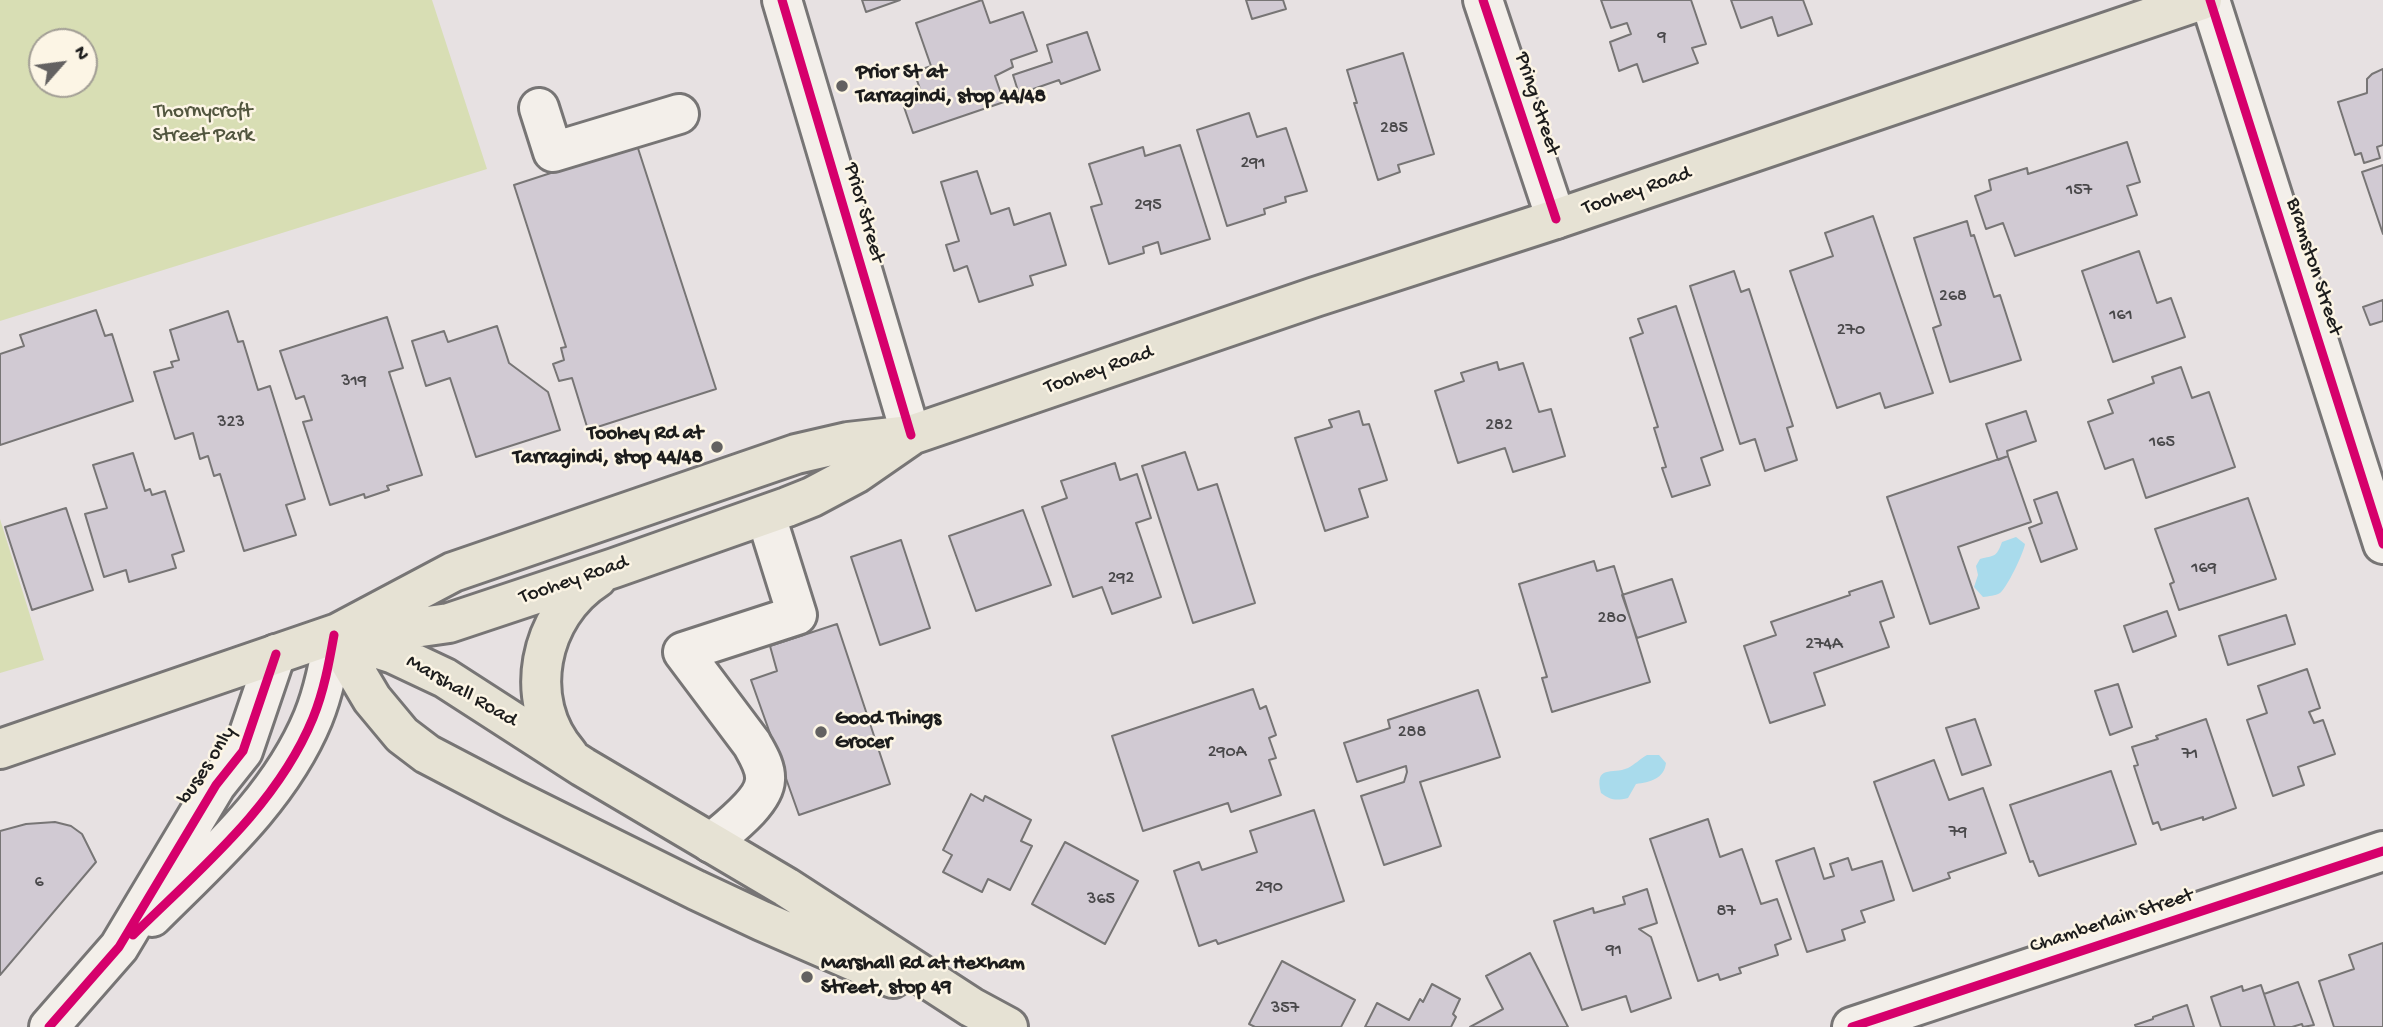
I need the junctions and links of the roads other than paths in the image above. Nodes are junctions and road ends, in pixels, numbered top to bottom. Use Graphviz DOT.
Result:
graph roads {
  1 [pos="782,0"];
  2 [pos="1483,0"];
  3 [pos="2202,0"];
  4 [pos="2210,0"];
  5 [pos="540,108"];
  6 [pos="679,114"];
  7 [pos="1556,219"];
  8 [pos="911,435"];
  9 [pos="765,516"];
  10 [pos="2383,544"];
  11 [pos="614,568"];
  12 [pos="336,634"];
  13 [pos="276,654"];
  14 [pos="0,749"];
  15 [pos="583,767"];
  16 [pos="711,843"];
  17 [pos="2383,851"];
  18 [pos="184,863"];
  19 [pos="966,1017"];
  20 [pos="49,1027"];
  21 [pos="1008,1027"];
  22 [pos="1852,1027"];
  1 -- 8 [label="street, Prior Street"];
  2 -- 7 [label="street, Pring Street"];
  3 -- 7 [label="main road, Toohey Road"];
  4 -- 10 [label="street, Bramston Street"];
  5 -- 6 [label="street"];
  7 -- 8 [label="main road, Toohey Road"];
  8 -- 9 [label="main road, Toohey Road"];
  8 -- 12 [label="main road, Toohey Road"];
  9 -- 11 [label="main road, Toohey Road"];
  9 -- 16 [label="street"];
  11 -- 12 [label="main road, Toohey Road"];
  11 -- 15 [label="main road"];
  12 -- 13 [label="main road, Toohey Road"];
  12 -- 15 [label="main road, Marshall Road"];
  12 -- 18 [label="street"];
  12 -- 19 [label="main road, Marshall Road"];
  13 -- 14 [label="main road, Toohey Road"];
  13 -- 18 [label="street, buses only"];
  15 -- 16 [label="main road, Marshall Road"];
  16 -- 19 [label="main road, Marshall Road"];
  17 -- 22 [label="street, Chamberlain Street"];
  18 -- 20 [label="street"];
  19 -- 21 [label="main road, Marshall Road"];
}
